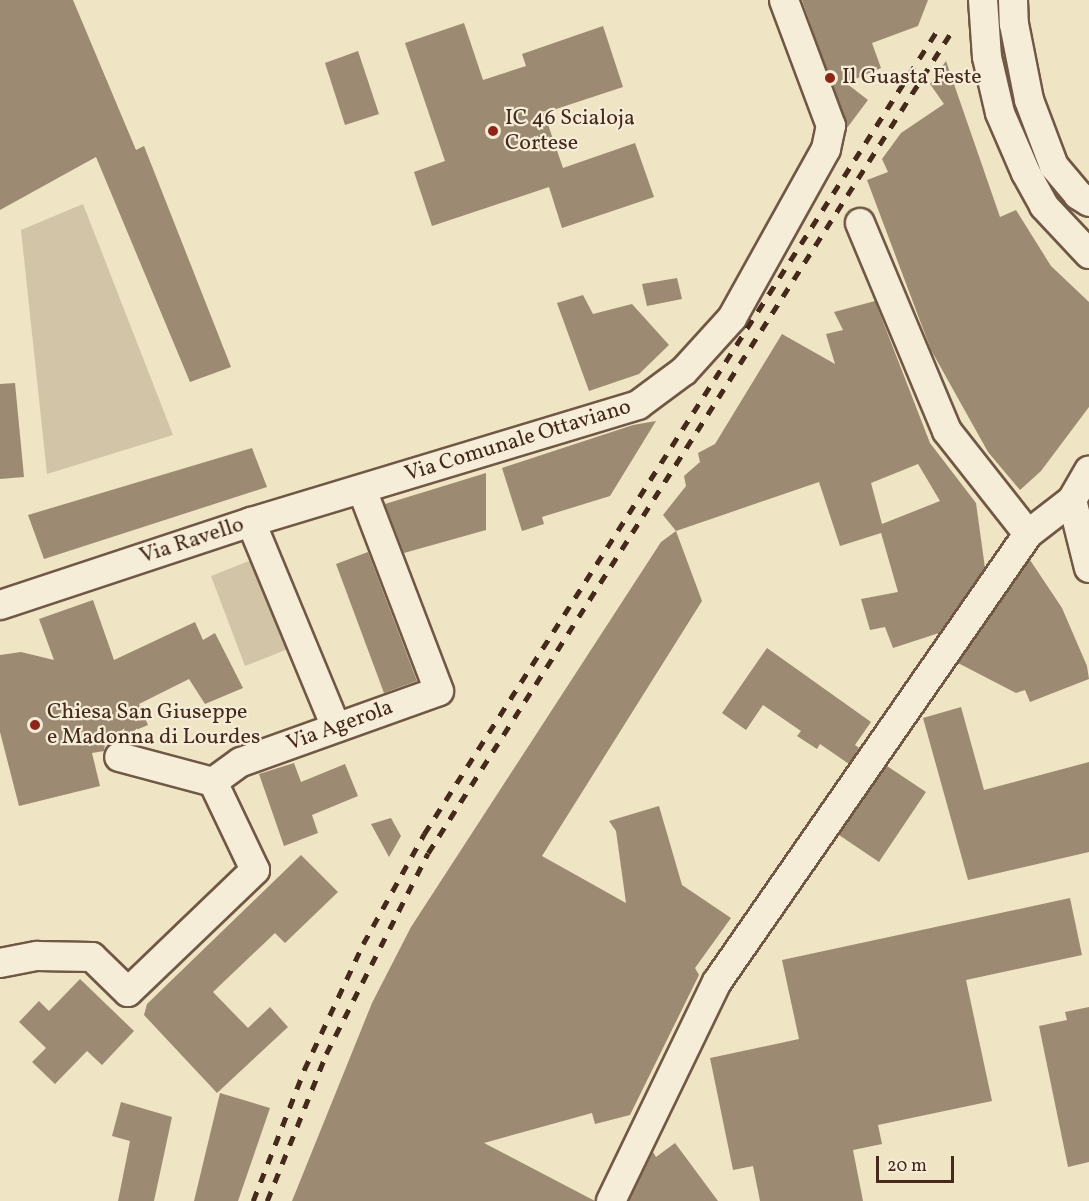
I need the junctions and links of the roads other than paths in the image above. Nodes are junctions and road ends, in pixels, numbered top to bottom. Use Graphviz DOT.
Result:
graph roads {
  1 [pos="784,0"];
  2 [pos="983,0"];
  3 [pos="1018,4"];
  4 [pos="987,57"];
  5 [pos="1089,202"];
  6 [pos="860,223"];
  7 [pos="1089,254"];
  8 [pos="1089,471"];
  9 [pos="375,485"];
  10 [pos="1072,500"];
  11 [pos="250,522"];
  12 [pos="1028,534"];
  13 [pos="1089,568"];
  14 [pos="0,605"];
  15 [pos="336,727"];
  16 [pos="119,757"];
  17 [pos="213,782"];
  18 [pos="0,963"];
  19 [pos="611,1201"];
  1 -- 9 [label="street, Via Comunale Ottaviano"];
  2 -- 4 [label="street"];
  3 -- 4 [label="street"];
  3 -- 5 [label="street"];
  4 -- 7 [label="street"];
  6 -- 12 [label="street"];
  8 -- 10 [label="street"];
  9 -- 11 [label="street, Via Ravello"];
  9 -- 15 [label="street, Via Agerola"];
  10 -- 12 [label="street"];
  10 -- 13 [label="street"];
  11 -- 14 [label="street, Via Ravello"];
  11 -- 15 [label="street"];
  12 -- 19 [label="street"];
  15 -- 17 [label="street, Via Agerola"];
  16 -- 17 [label="street"];
  17 -- 18 [label="street"];
}
